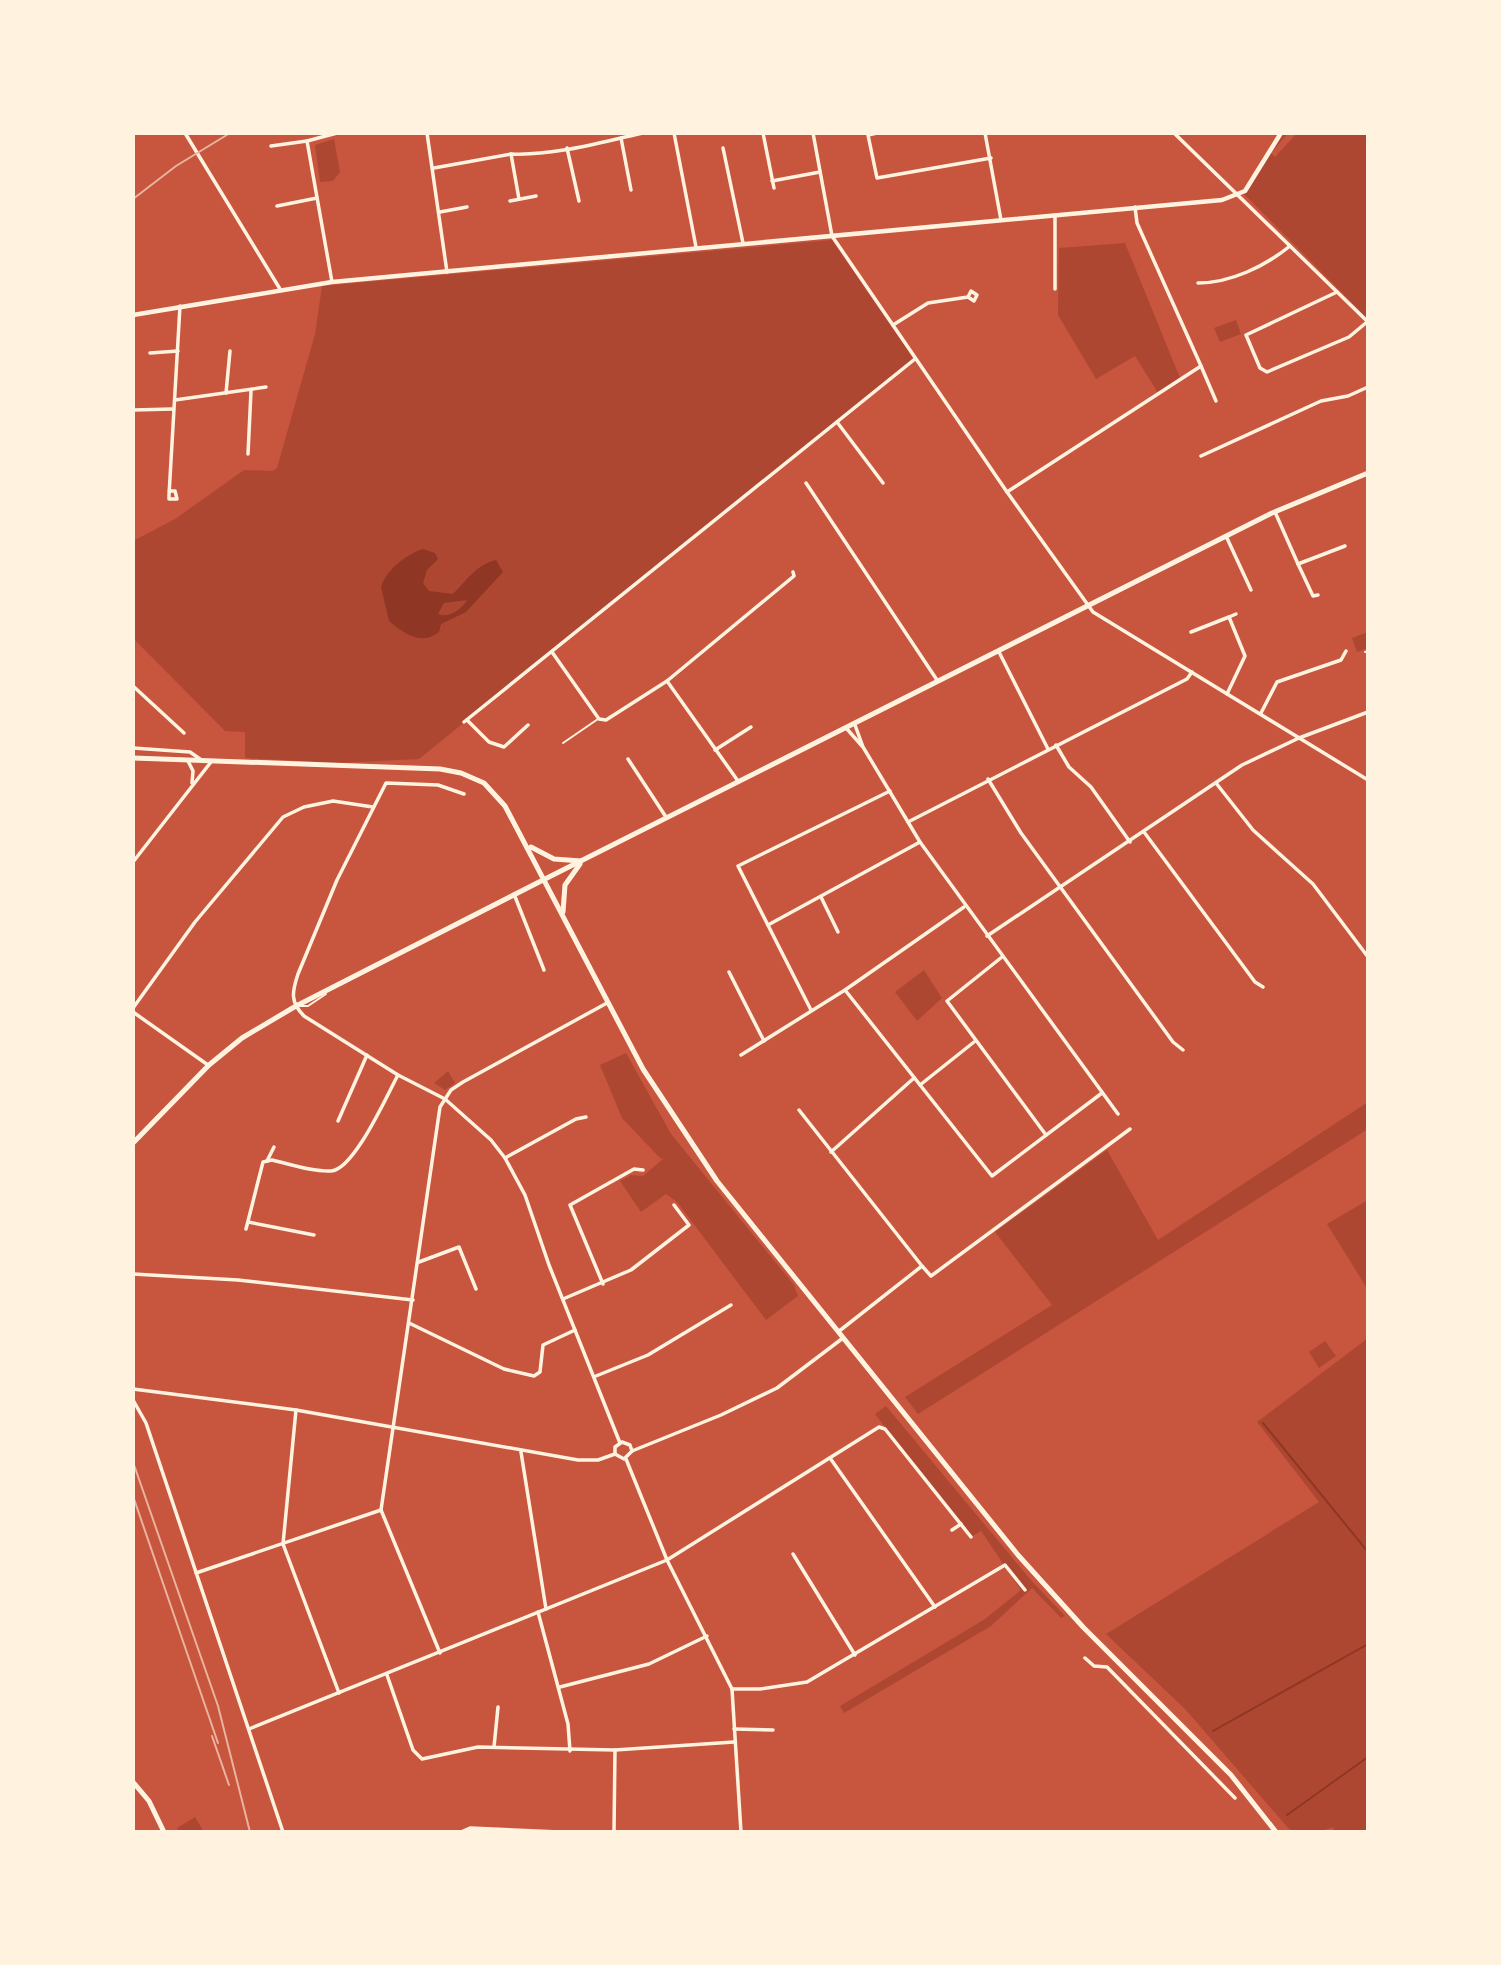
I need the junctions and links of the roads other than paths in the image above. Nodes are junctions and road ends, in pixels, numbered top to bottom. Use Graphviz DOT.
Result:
graph roads {
  1 [pos="185,133"];
  2 [pos="338,133"];
  3 [pos="427,133"];
  4 [pos="643,133"];
  5 [pos="674,133"];
  6 [pos="763,133"];
  7 [pos="813,133"];
  8 [pos="877,133"];
  9 [pos="985,133"];
  10 [pos="1174,133"];
  11 [pos="1281,133"];
  12 [pos="868,134"];
  13 [pos="621,138"];
  14 [pos="307,141"];
  15 [pos="271,146"];
  16 [pos="567,148"];
  17 [pos="723,148"];
  18 [pos="511,153"];
  19 [pos="990,158"];
  20 [pos="434,168"];
  21 [pos="820,172"];
  22 [pos="772,181"];
  23 [pos="774,188"];
  24 [pos="631,190"];
  25 [pos="536,196"];
  26 [pos="1239,196"];
  27 [pos="317,198"];
  28 [pos="519,200"];
  29 [pos="510,201"];
  30 [pos="579,201"];
  31 [pos="277,206"];
  32 [pos="467,207"];
  33 [pos="1135,207"];
  34 [pos="440,212"];
  35 [pos="1055,215"];
  36 [pos="1001,220"];
  37 [pos="832,236"];
  38 [pos="743,243"];
  39 [pos="1290,246"];
  40 [pos="696,247"];
  41 [pos="447,272"];
  42 [pos="332,282"];
  43 [pos="1198,283"];
  44 [pos="280,289"];
  45 [pos="1055,289"];
  46 [pos="1337,292"];
  47 [pos="968,296"];
  48 [pos="180,306"];
  49 [pos="133,315"];
  50 [pos="1368,322"];
  51 [pos="893,325"];
  52 [pos="178,351"];
  53 [pos="230,351"];
  54 [pos="150,353"];
  55 [pos="916,359"];
  56 [pos="1201,366"];
  57 [pos="266,387"];
  58 [pos="1368,387"];
  59 [pos="251,391"];
  60 [pos="226,393"];
  61 [pos="175,400"];
  62 [pos="1216,401"];
  63 [pos="173,409"];
  64 [pos="133,410"];
  65 [pos="837,422"];
  66 [pos="247,454"];
  67 [pos="1201,456"];
  68 [pos="1368,474"];
  69 [pos="806,483"];
  70 [pos="883,483"];
  71 [pos="169,491"];
  72 [pos="1007,492"];
  73 [pos="1275,512"];
  74 [pos="1226,536"];
  75 [pos="1345,546"];
  76 [pos="1294,556"];
  77 [pos="1287,559"];
  78 [pos="1298,564"];
  79 [pos="793,572"];
  80 [pos="1251,590"];
  81 [pos="1318,595"];
  82 [pos="1088,606"];
  83 [pos="1236,614"];
  84 [pos="1229,617"];
  85 [pos="1192,632"];
  86 [pos="552,652"];
  87 [pos="999,652"];
  88 [pos="1346,652"];
  89 [pos="1192,672"];
  90 [pos="667,681"];
  91 [pos="939,682"];
  92 [pos="133,686"];
  93 [pos="1227,694"];
  94 [pos="1368,712"];
  95 [pos="1261,713"];
  96 [pos="600,720"];
  97 [pos="528,725"];
  98 [pos="855,725"];
  99 [pos="751,727"];
  100 [pos="847,729"];
  101 [pos="184,733"];
  102 [pos="1299,738"];
  103 [pos="563,743"];
  104 [pos="1056,745"];
  105 [pos="863,747"];
  106 [pos="133,748"];
  107 [pos="1048,749"];
  108 [pos="715,750"];
  109 [pos="133,758"];
  110 [pos="628,759"];
  111 [pos="188,760"];
  112 [pos="202,761"];
  113 [pos="211,761"];
  114 [pos="988,779"];
  115 [pos="1368,780"];
  116 [pos="739,783"];
  117 [pos="1216,783"];
  118 [pos="190,789"];
  119 [pos="890,791"];
  120 [pos="464,794"];
  121 [pos="374,807"];
  122 [pos="666,817"];
  123 [pos="908,822"];
  124 [pos="1144,832"];
  125 [pos="920,842"];
  126 [pos="1130,842"];
  127 [pos="528,846"];
  128 [pos="583,861"];
  129 [pos="133,862"];
  130 [pos="545,879"];
  131 [pos="1062,887"];
  132 [pos="514,894"];
  133 [pos="821,897"];
  134 [pos="964,906"];
  135 [pos="563,914"];
  136 [pos="768,925"];
  137 [pos="838,932"];
  138 [pos="987,936"];
  139 [pos="1003,957"];
  140 [pos="1367,957"];
  141 [pos="544,970"];
  142 [pos="729,972"];
  143 [pos="1263,986"];
  144 [pos="845,990"];
  145 [pos="607,1003"];
  146 [pos="296,1006"];
  147 [pos="133,1010"];
  148 [pos="811,1010"];
  149 [pos="764,1041"];
  150 [pos="974,1042"];
  151 [pos="1183,1050"];
  152 [pos="367,1055"];
  153 [pos="741,1055"];
  154 [pos="209,1065"];
  155 [pos="398,1075"];
  156 [pos="914,1078"];
  157 [pos="920,1085"];
  158 [pos="1102,1093"];
  159 [pos="445,1099"];
  160 [pos="799,1110"];
  161 [pos="1118,1114"];
  162 [pos="586,1117"];
  163 [pos="338,1121"];
  164 [pos="1130,1129"];
  165 [pos="1046,1135"];
  166 [pos="133,1143"];
  167 [pos="274,1147"];
  168 [pos="831,1152"];
  169 [pos="505,1158"];
  170 [pos="267,1161"];
  171 [pos="643,1170"];
  172 [pos="674,1205"];
  173 [pos="248,1222"];
  174 [pos="246,1229"];
  175 [pos="314,1235"];
  176 [pos="419,1262"];
  177 [pos="922,1266"];
  178 [pos="133,1274"];
  179 [pos="603,1284"];
  180 [pos="476,1289"];
  181 [pos="413,1300"];
  182 [pos="563,1300"];
  183 [pos="731,1305"];
  184 [pos="409,1323"];
  185 [pos="575,1331"];
  186 [pos="838,1332"];
  187 [pos="843,1338"];
  188 [pos="596,1376"];
  189 [pos="133,1389"];
  190 [pos="133,1400"];
  191 [pos="296,1410"];
  192 [pos="392,1429"];
  193 [pos="620,1443"];
  194 [pos="521,1451"];
  195 [pos="632,1451"];
  196 [pos="615,1454"];
  197 [pos="830,1458"];
  198 [pos="626,1459"];
  199 [pos="381,1510"];
  200 [pos="961,1524"];
  201 [pos="952,1530"];
  202 [pos="971,1537"];
  203 [pos="283,1544"];
  204 [pos="793,1554"];
  205 [pos="667,1560"];
  206 [pos="196,1573"];
  207 [pos="1026,1590"];
  208 [pos="935,1607"];
  209 [pos="546,1609"];
  210 [pos="537,1612"];
  211 [pos="707,1636"];
  212 [pos="440,1653"];
  213 [pos="855,1655"];
  214 [pos="1085,1658"];
  215 [pos="387,1674"];
  216 [pos="560,1687"];
  217 [pos="732,1689"];
  218 [pos="339,1693"];
  219 [pos="498,1707"];
  220 [pos="249,1729"];
  221 [pos="734,1729"];
  222 [pos="773,1730"];
  223 [pos="734,1742"];
  224 [pos="494,1747"];
  225 [pos="615,1750"];
  226 [pos="570,1751"];
  227 [pos="133,1782"];
  228 [pos="1235,1798"];
  229 [pos="517,1831"];
  230 [pos="164,1832"];
  231 [pos="284,1832"];
  232 [pos="461,1832"];
  233 [pos="559,1832"];
  234 [pos="614,1832"];
  235 [pos="741,1832"];
  236 [pos="1276,1832"];
  1 -- 44 [label="street"];
  2 -- 14 [label="street"];
  3 -- 20 [label="street"];
  4 -- 13 [label="street"];
  5 -- 40 [label="street"];
  6 -- 22 [label="street"];
  7 -- 21 [label="street"];
  8 -- 12 [label="street"];
  9 -- 19 [label="street"];
  10 -- 26 [label="street"];
  11 -- 26 [label="street"];
  12 -- 19 [label="street"];
  13 -- 16 [label="street"];
  13 -- 24 [label="street"];
  14 -- 15 [label="street"];
  14 -- 27 [label="street"];
  16 -- 18 [label="street"];
  16 -- 30 [label="street"];
  17 -- 38 [label="street"];
  18 -- 20 [label="street"];
  18 -- 28 [label="street"];
  19 -- 36 [label="street"];
  20 -- 34 [label="street"];
  21 -- 22 [label="street"];
  21 -- 37 [label="street"];
  22 -- 23 [label="street"];
  25 -- 28 [label="street"];
  26 -- 33 [label="street"];
  26 -- 39 [label="street"];
  27 -- 31 [label="street"];
  27 -- 42 [label="street"];
  28 -- 29 [label="street"];
  32 -- 34 [label="street"];
  33 -- 35 [label="street"];
  33 -- 56 [label="street"];
  34 -- 41 [label="street"];
  35 -- 36 [label="street"];
  35 -- 45 [label="street"];
  36 -- 37 [label="street"];
  37 -- 38 [label="street"];
  37 -- 51 [label="street"];
  38 -- 40 [label="street"];
  39 -- 43 [label="street"];
  39 -- 46 [label="street"];
  40 -- 41 [label="street"];
  41 -- 42 [label="street"];
  42 -- 44 [label="street"];
  44 -- 48 [label="street"];
  46 -- 50 [label="street"];
  46 -- 50 [label="street"];
  47 -- 51 [label="street"];
  48 -- 49 [label="street"];
  48 -- 52 [label="street"];
  51 -- 55 [label="street"];
  52 -- 54 [label="street"];
  52 -- 61 [label="street"];
  53 -- 60 [label="street"];
  55 -- 65 [label="street"];
  55 -- 72 [label="street"];
  56 -- 62 [label="street"];
  56 -- 72 [label="street"];
  57 -- 59 [label="street"];
  58 -- 67 [label="street"];
  59 -- 60 [label="street"];
  59 -- 66 [label="street"];
  60 -- 61 [label="street"];
  61 -- 63 [label="street"];
  63 -- 64 [label="street"];
  63 -- 71 [label="street"];
  65 -- 70 [label="street"];
  65 -- 86 [label="street"];
  68 -- 73 [label="main road"];
  69 -- 91 [label="street"];
  72 -- 82 [label="street"];
  73 -- 74 [label="main road"];
  73 -- 76 [label="street"];
  74 -- 80 [label="street"];
  74 -- 82 [label="main road"];
  75 -- 78 [label="street"];
  76 -- 77 [label="street"];
  76 -- 78 [label="street"];
  78 -- 81 [label="street"];
  79 -- 90 [label="street"];
  82 -- 87 [label="main road"];
  82 -- 89 [label="street"];
  83 -- 84 [label="street"];
  84 -- 85 [label="street"];
  84 -- 93 [label="street"];
  86 -- 96 [label="street"];
  86 -- 97 [label="street"];
  87 -- 91 [label="main road"];
  87 -- 107 [label="street"];
  88 -- 95 [label="street"];
  89 -- 93 [label="street"];
  89 -- 104 [label="street"];
  90 -- 96 [label="street"];
  90 -- 108 [label="street"];
  91 -- 98 [label="main road"];
  92 -- 101 [label="street"];
  93 -- 95 [label="street"];
  94 -- 102 [label="street"];
  95 -- 102 [label="street"];
  96 -- 103 [label="lane"];
  98 -- 100 [label="main road"];
  98 -- 105 [label="street"];
  99 -- 108 [label="street"];
  100 -- 105 [label="street"];
  100 -- 116 [label="main road"];
  102 -- 115 [label="street"];
  102 -- 117 [label="street"];
  104 -- 107 [label="street"];
  104 -- 126 [label="street"];
  105 -- 119 [label="street"];
  106 -- 112 [label="street"];
  107 -- 114 [label="street"];
  108 -- 116 [label="street"];
  109 -- 111 [label="main road"];
  110 -- 122 [label="street"];
  111 -- 112 [label="main road"];
  111 -- 118 [label="street"];
  112 -- 113 [label="main road"];
  113 -- 118 [label="street"];
  113 -- 127 [label="main road"];
  114 -- 123 [label="street"];
  114 -- 131 [label="street"];
  116 -- 122 [label="main road"];
  117 -- 124 [label="street"];
  117 -- 140 [label="street"];
  118 -- 129 [label="street"];
  119 -- 123 [label="street"];
  119 -- 136 [label="street"];
  120 -- 121 [label="street"];
  121 -- 146 [label="street"];
  121 -- 147 [label="street"];
  122 -- 128 [label="main road"];
  123 -- 125 [label="street"];
  124 -- 126 [label="street"];
  124 -- 143 [label="street"];
  125 -- 133 [label="street"];
  125 -- 134 [label="street"];
  126 -- 131 [label="street"];
  127 -- 128 [label="main road"];
  127 -- 130 [label="main road"];
  128 -- 130 [label="main road"];
  128 -- 135 [label="main road"];
  130 -- 132 [label="main road"];
  130 -- 135 [label="main road"];
  131 -- 138 [label="street"];
  131 -- 151 [label="street"];
  132 -- 141 [label="street"];
  132 -- 146 [label="main road"];
  133 -- 136 [label="street"];
  133 -- 137 [label="street"];
  134 -- 138 [label="street"];
  134 -- 144 [label="street"];
  135 -- 145 [label="main road"];
  136 -- 148 [label="street"];
  138 -- 139 [label="street"];
  139 -- 150 [label="street"];
  139 -- 158 [label="street"];
  142 -- 149 [label="street"];
  144 -- 148 [label="street"];
  144 -- 156 [label="street"];
  145 -- 159 [label="street"];
  145 -- 186 [label="main road"];
  146 -- 152 [label="street"];
  146 -- 154 [label="main road"];
  147 -- 154 [label="street"];
  148 -- 149 [label="street"];
  149 -- 153 [label="street"];
  150 -- 157 [label="street"];
  150 -- 165 [label="street"];
  152 -- 155 [label="street"];
  152 -- 163 [label="street"];
  154 -- 166 [label="main road"];
  155 -- 159 [label="street"];
  155 -- 170 [label="street"];
  156 -- 157 [label="street"];
  156 -- 168 [label="street"];
  157 -- 165 [label="street"];
  158 -- 161 [label="street"];
  158 -- 165 [label="street"];
  159 -- 169 [label="street"];
  159 -- 176 [label="street"];
  160 -- 168 [label="street"];
  162 -- 169 [label="street"];
  164 -- 177 [label="street"];
  167 -- 170 [label="street"];
  168 -- 177 [label="street"];
  169 -- 182 [label="street"];
  170 -- 173 [label="street"];
  171 -- 179 [label="street"];
  172 -- 179 [label="street"];
  173 -- 174 [label="street"];
  173 -- 175 [label="street"];
  176 -- 180 [label="street"];
  176 -- 181 [label="street"];
  177 -- 186 [label="street"];
  178 -- 181 [label="street"];
  179 -- 182 [label="street"];
  181 -- 184 [label="street"];
  182 -- 185 [label="street"];
  183 -- 188 [label="street"];
  184 -- 185 [label="street"];
  184 -- 192 [label="street"];
  185 -- 188 [label="street"];
  186 -- 187 [label="main road"];
  187 -- 195 [label="street"];
  187 -- 236 [label="main road"];
  188 -- 193 [label="street"];
  189 -- 191 [label="street"];
  190 -- 206 [label="street"];
  191 -- 192 [label="street"];
  191 -- 203 [label="street"];
  192 -- 194 [label="street"];
  192 -- 199 [label="street"];
  193 -- 195 [label="street"];
  193 -- 196 [label="street"];
  194 -- 196 [label="street"];
  194 -- 209 [label="street"];
  195 -- 198 [label="street"];
  196 -- 198 [label="street"];
  197 -- 200 [label="street"];
  197 -- 205 [label="street"];
  197 -- 208 [label="street"];
  198 -- 205 [label="street"];
  199 -- 203 [label="street"];
  199 -- 212 [label="street"];
  200 -- 201 [label="street"];
  200 -- 202 [label="street"];
  203 -- 206 [label="street"];
  203 -- 218 [label="street"];
  204 -- 213 [label="street"];
  205 -- 209 [label="street"];
  205 -- 211 [label="street"];
  206 -- 220 [label="street"];
  207 -- 208 [label="street"];
  208 -- 213 [label="street"];
  209 -- 210 [label="street"];
  210 -- 212 [label="street"];
  210 -- 216 [label="street"];
  211 -- 216 [label="street"];
  211 -- 217 [label="street"];
  212 -- 215 [label="street"];
  213 -- 217 [label="street"];
  214 -- 228 [label="street"];
  215 -- 218 [label="street"];
  215 -- 224 [label="street"];
  216 -- 226 [label="street"];
  217 -- 221 [label="street"];
  218 -- 220 [label="street"];
  219 -- 224 [label="street"];
  220 -- 231 [label="street"];
  221 -- 222 [label="street"];
  221 -- 223 [label="street"];
  223 -- 225 [label="street"];
  223 -- 235 [label="street"];
  224 -- 226 [label="street"];
  225 -- 226 [label="street"];
  225 -- 234 [label="street"];
  227 -- 230 [label="main road"];
  229 -- 232 [label="street"];
  229 -- 233 [label="street"];
}
